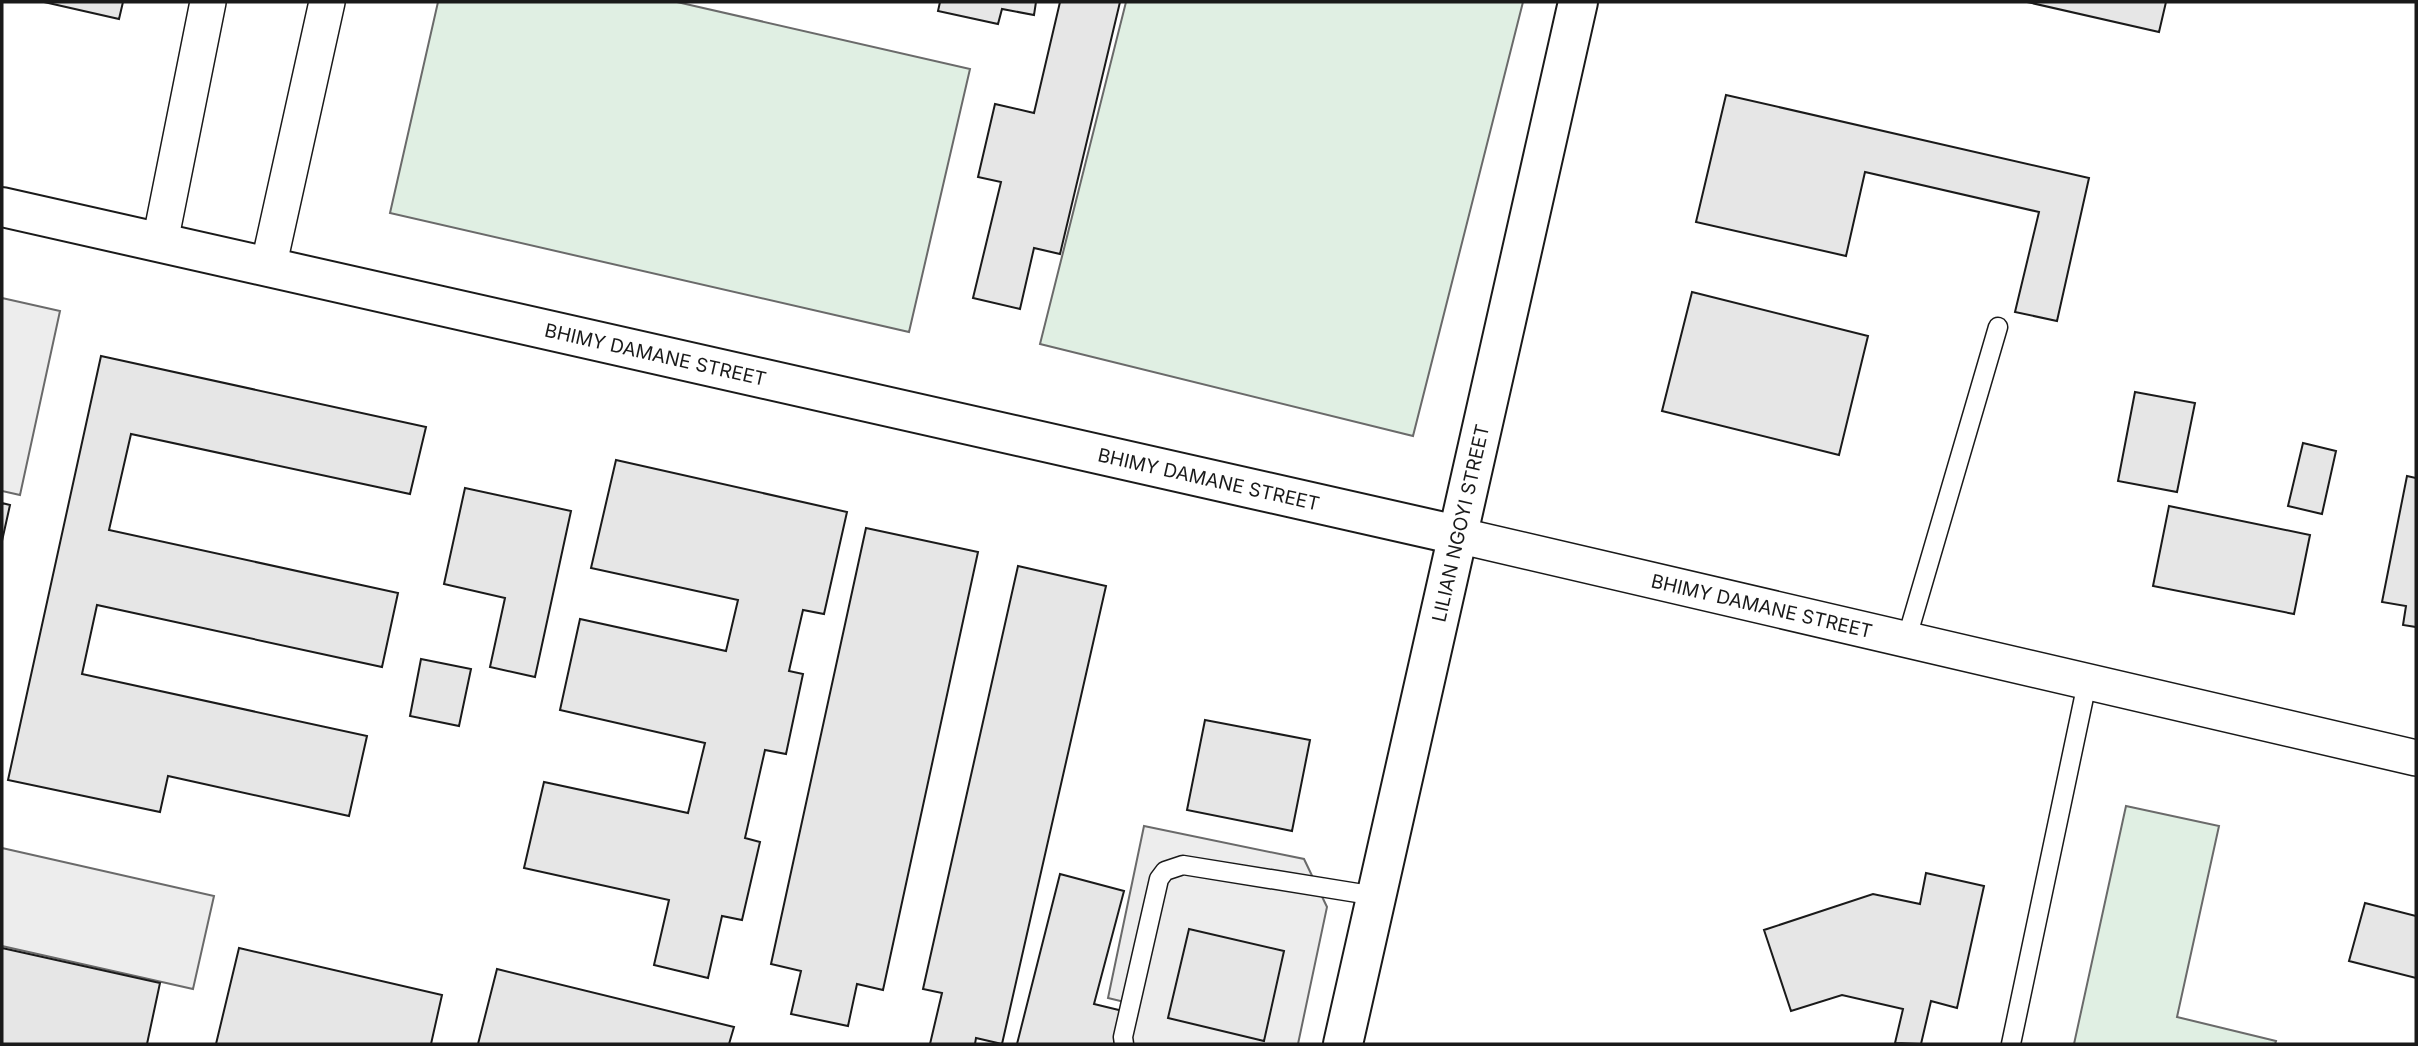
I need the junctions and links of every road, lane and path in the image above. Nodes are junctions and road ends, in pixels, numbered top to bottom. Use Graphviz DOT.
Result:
graph roads {
  1 [pos="208,2"];
  2 [pos="327,2"];
  3 [pos="1578,2"];
  4 [pos="2,207"];
  5 [pos="160,242"];
  6 [pos="268,268"];
  7 [pos="1998,327"];
  8 [pos="1457,535"];
  9 [pos="1906,640"];
  10 [pos="2087,683"];
  11 [pos="2416,758"];
  12 [pos="1376,897"];
  13 [pos="1124,1044"];
  14 [pos="1343,1044"];
  15 [pos="2011,1044"];
  1 -- 5 [label="street"];
  2 -- 6 [label="street"];
  3 -- 8 [label="main road, LILIAN NGOYI STREET"];
  4 -- 5 [label="main road, BHIMY DAMANE STREET"];
  5 -- 6 [label="main road, BHIMY DAMANE STREET"];
  6 -- 8 [label="main road, BHIMY DAMANE STREET"];
  7 -- 9 [label="lane"];
  8 -- 9 [label="street, BHIMY DAMANE STREET"];
  8 -- 12 [label="main road, LILIAN NGOYI STREET"];
  9 -- 10 [label="street, BHIMY DAMANE STREET"];
  10 -- 11 [label="street, BHIMY DAMANE STREET"];
  10 -- 15 [label="lane"];
  12 -- 13 [label="lane"];
  12 -- 14 [label="main road, LILIAN NGOYI STREET"];
}
